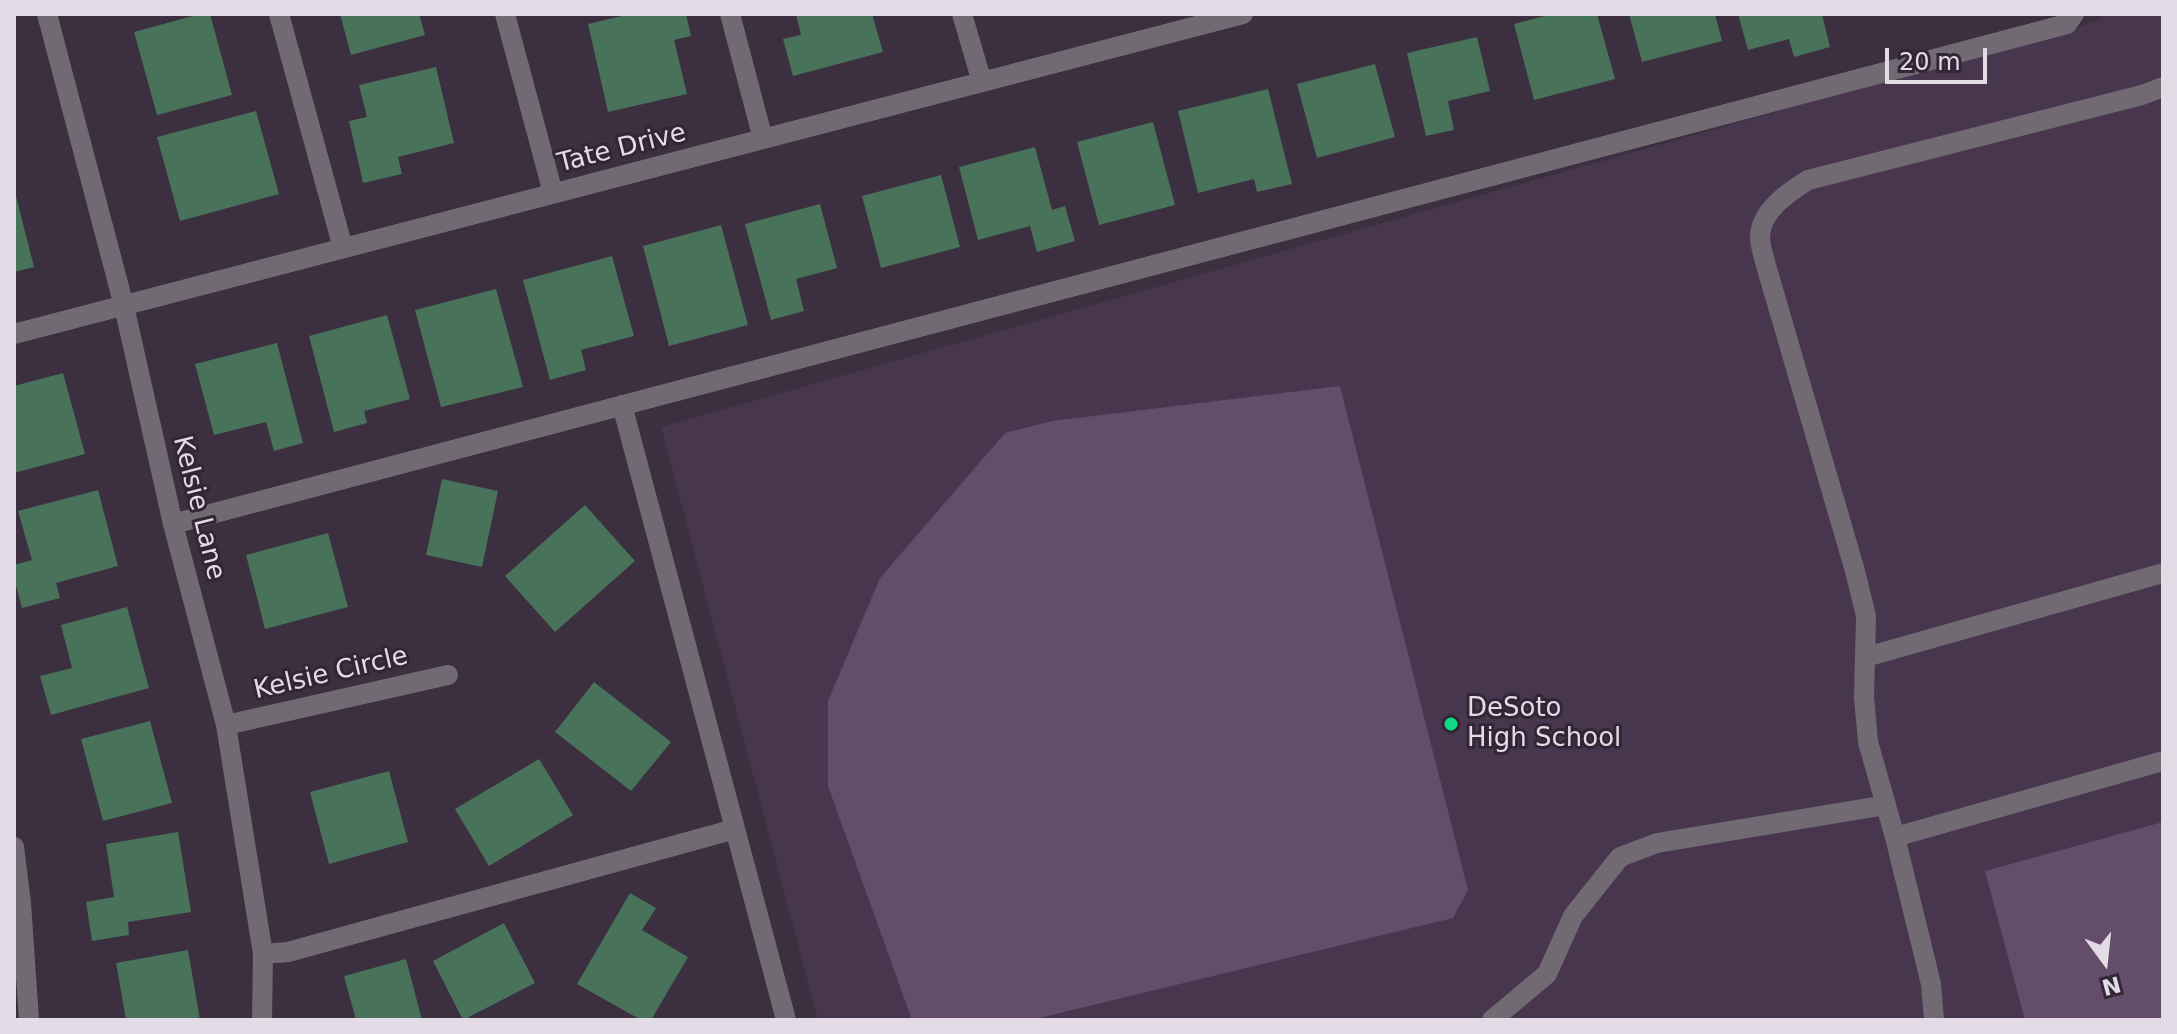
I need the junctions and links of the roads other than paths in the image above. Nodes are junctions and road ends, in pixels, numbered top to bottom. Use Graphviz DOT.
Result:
graph roads {
  1 [pos="47,14"];
  2 [pos="279,14"];
  3 [pos="505,14"];
  4 [pos="730,14"];
  5 [pos="962,14"];
  6 [pos="1243,14"];
  7 [pos="2074,14"];
  8 [pos="1190,21"];
  9 [pos="982,82"];
  10 [pos="2163,87"];
  11 [pos="763,139"];
  12 [pos="553,193"];
  13 [pos="343,248"];
  14 [pos="124,306"];
  15 [pos="14,334"];
  16 [pos="622,405"];
  17 [pos="173,524"];
  18 [pos="2163,573"];
  19 [pos="1866,657"];
  20 [pos="448,675"];
  21 [pos="226,725"];
  22 [pos="2163,761"];
  23 [pos="1886,805"];
  24 [pos="735,829"];
  25 [pos="1895,837"];
  26 [pos="14,847"];
  27 [pos="263,954"];
  28 [pos="29,1020"];
  29 [pos="262,1020"];
  30 [pos="786,1020"];
  31 [pos="1492,1020"];
  32 [pos="1934,1020"];
  1 -- 14 [label="street, Kelsie Lane"];
  2 -- 13 [label="street"];
  3 -- 12 [label="street"];
  4 -- 11 [label="street"];
  5 -- 9 [label="street"];
  6 -- 8 [label="street, Tate Drive"];
  7 -- 16 [label="street"];
  8 -- 9 [label="street, Tate Drive"];
  9 -- 11 [label="street, Tate Drive"];
  10 -- 19 [label="street"];
  11 -- 12 [label="street, Tate Drive"];
  12 -- 13 [label="street, Tate Drive"];
  13 -- 14 [label="street, Tate Drive"];
  14 -- 15 [label="street, Tate Drive"];
  14 -- 17 [label="street, Kelsie Lane"];
  16 -- 17 [label="street"];
  16 -- 24 [label="street"];
  17 -- 21 [label="street, Kelsie Lane"];
  18 -- 19 [label="street"];
  19 -- 23 [label="street"];
  20 -- 21 [label="street, Kelsie Circle"];
  21 -- 27 [label="street, Kelsie Lane"];
  22 -- 25 [label="street"];
  23 -- 25 [label="street"];
  23 -- 31 [label="street"];
  24 -- 27 [label="street"];
  24 -- 30 [label="street"];
  25 -- 32 [label="street"];
  26 -- 28 [label="street"];
  27 -- 29 [label="street, Kelsie Lane"];
}
